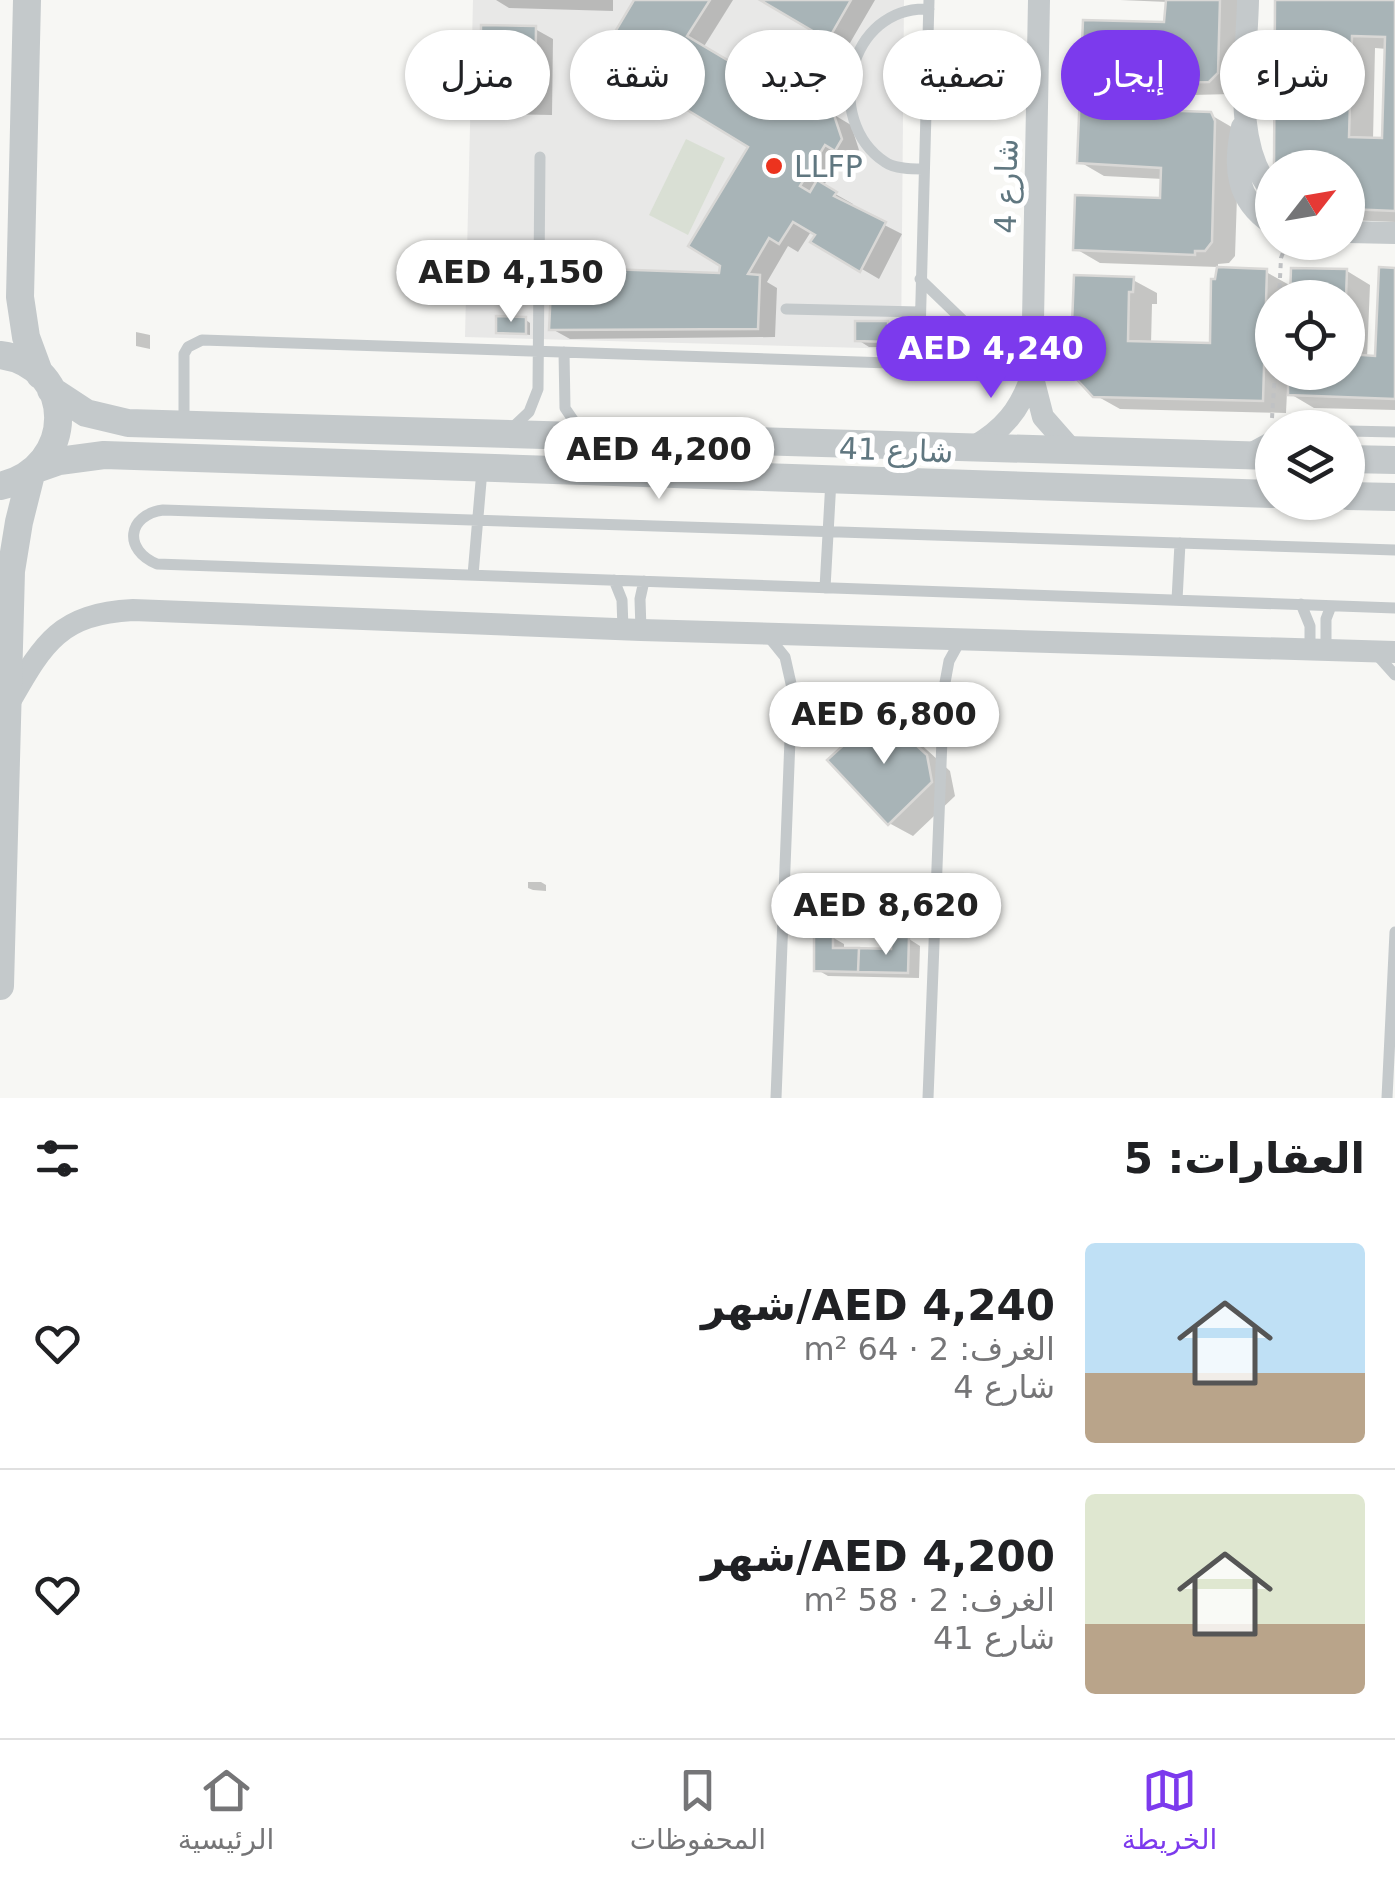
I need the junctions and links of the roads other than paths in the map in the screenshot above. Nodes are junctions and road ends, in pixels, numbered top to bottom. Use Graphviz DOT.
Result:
graph roads {
  1 [pos="27,0"];
  2 [pos="1040,0"];
  3 [pos="1248,0"];
  4 [pos="929,4"];
  5 [pos="1247,30"];
  6 [pos="1244,120"];
  7 [pos="1247,120"];
  8 [pos="540,156"];
  9 [pos="1255,161"];
  10 [pos="923,169"];
  11 [pos="1255,208"];
  12 [pos="1365,232"];
  13 [pos="1395,233"];
  14 [pos="920,279"];
  15 [pos="786,308"];
  16 [pos="920,312"];
  17 [pos="978,335"];
  18 [pos="539,352"];
  19 [pos="564,352"];
  20 [pos="0,355"];
  21 [pos="1032,374"];
  22 [pos="46,382"];
  23 [pos="184,424"];
  24 [pos="1365,432"];
  25 [pos="1395,432"];
  26 [pos="500,433"];
  27 [pos="588,436"];
  28 [pos="974,447"];
  29 [pos="1072,450"];
  30 [pos="1255,450"];
  31 [pos="1365,459"];
  32 [pos="1395,460"];
  33 [pos="482,467"];
  34 [pos="35,471"];
  35 [pos="831,480"];
  36 [pos="0,486"];
  37 [pos="1255,493"];
  38 [pos="1365,497"];
  39 [pos="1395,498"];
  40 [pos="478,520"];
  41 [pos="828,531"];
  42 [pos="1180,543"];
  43 [pos="1395,550"];
  44 [pos="473,575"];
  45 [pos="614,580"];
  46 [pos="644,581"];
  47 [pos="825,588"];
  48 [pos="1177,600"];
  49 [pos="1300,604"];
  50 [pos="1331,606"];
  51 [pos="1395,608"];
  52 [pos="632,629"];
  53 [pos="766,633"];
  54 [pos="962,638"];
  55 [pos="1318,649"];
  56 [pos="1370,651"];
  57 [pos="1395,652"];
  58 [pos="1395,674"];
  59 [pos="7,708"];
  60 [pos="1395,932"];
  61 [pos="0,986"];
  62 [pos="1394,988"];
  63 [pos="776,1098"];
  64 [pos="928,1098"];
  65 [pos="1387,1098"];
  1 -- 22 [label="street"];
  2 -- 21 [label="street, شارع 4"];
  3 -- 5 [label="street"];
  4 -- 10 [label="lane"];
  4 -- 10 [label="lane"];
  6 -- 11 [label="street"];
  7 -- 9 [label="street"];
  8 -- 18 [label="lane"];
  10 -- 14 [label="lane"];
  12 -- 13 [label="street"];
  14 -- 16 [label="lane"];
  14 -- 17 [label="lane"];
  15 -- 16 [label="lane"];
  16 -- 19 [label="lane"];
  18 -- 19 [label="lane"];
  18 -- 23 [label="lane"];
  18 -- 26 [label="lane"];
  19 -- 27 [label="lane"];
  20 -- 22 [label="street, شارع 41"];
  21 -- 28 [label="street, شارع 4"];
  21 -- 29 [label="street, شارع 4"];
  22 -- 23 [label="street, شارع 41"];
  22 -- 34 [label="street"];
  23 -- 26 [label="street, شارع 41"];
  24 -- 25 [label="lane"];
  26 -- 27 [label="street, شارع 41"];
  27 -- 28 [label="street, شارع 41"];
  28 -- 29 [label="street, شارع 41"];
  29 -- 30 [label="street, شارع 41"];
  31 -- 32 [label="street"];
  33 -- 34 [label="street, شارع 41"];
  33 -- 35 [label="street, شارع 41"];
  33 -- 40 [label="lane"];
  34 -- 36 [label="street, شارع 41"];
  34 -- 59 [label="street"];
  35 -- 37 [label="street, شارع 41"];
  35 -- 41 [label="lane"];
  38 -- 39 [label="street"];
  40 -- 41 [label="lane"];
  40 -- 44 [label="lane"];
  40 -- 44 [label="lane"];
  41 -- 42 [label="lane"];
  41 -- 47 [label="lane"];
  42 -- 43 [label="lane"];
  42 -- 48 [label="lane"];
  44 -- 45 [label="lane"];
  45 -- 46 [label="lane"];
  45 -- 52 [label="lane"];
  46 -- 47 [label="lane"];
  46 -- 52 [label="lane"];
  47 -- 48 [label="lane"];
  48 -- 49 [label="lane"];
  49 -- 50 [label="lane"];
  49 -- 55 [label="lane"];
  50 -- 51 [label="lane"];
  50 -- 55 [label="lane"];
  52 -- 53 [label="street"];
  52 -- 59 [label="street"];
  53 -- 54 [label="street"];
  53 -- 63 [label="lane"];
  54 -- 55 [label="street"];
  54 -- 64 [label="lane"];
  55 -- 56 [label="street"];
  56 -- 57 [label="street"];
  56 -- 58 [label="lane"];
  59 -- 61 [label="street"];
  60 -- 62 [label="lane"];
  62 -- 65 [label="lane"];
}
